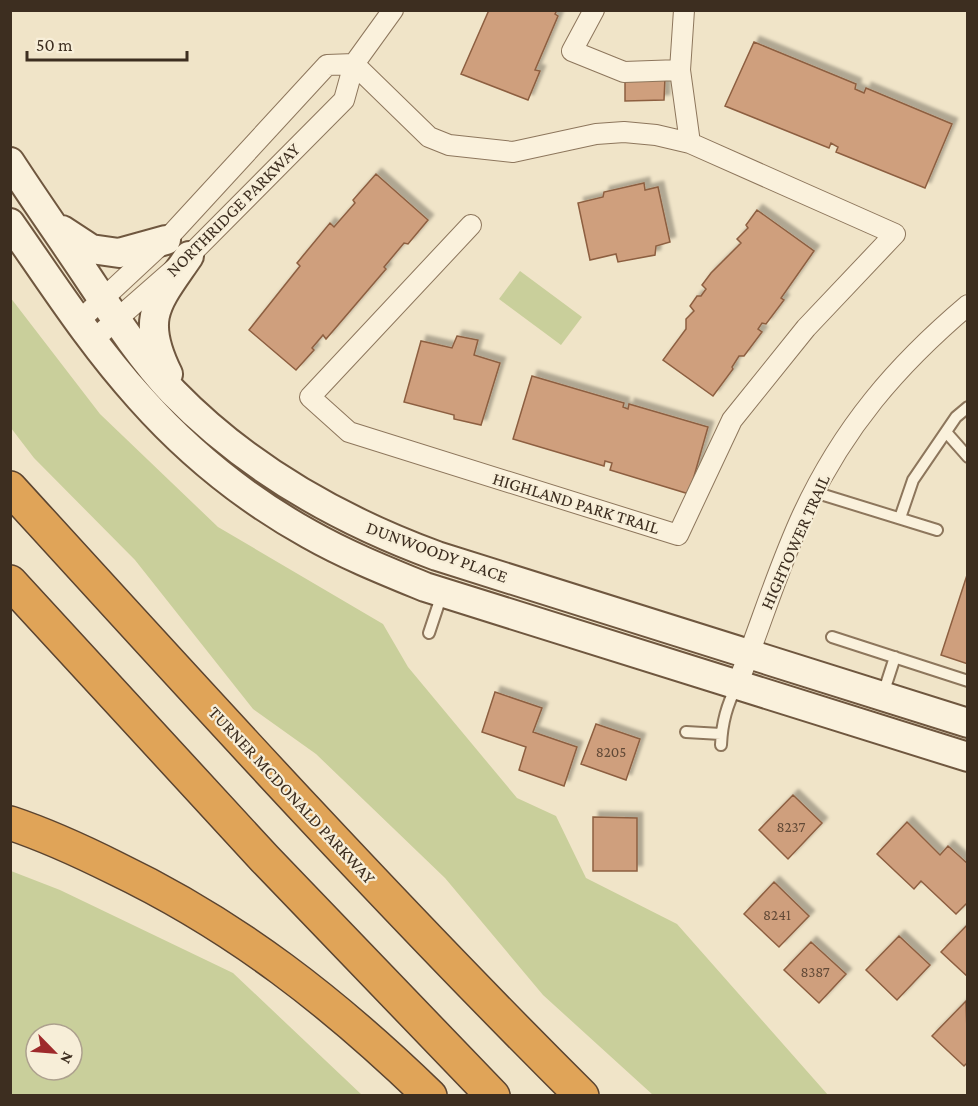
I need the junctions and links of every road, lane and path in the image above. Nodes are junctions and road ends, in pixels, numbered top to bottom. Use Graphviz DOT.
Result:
graph roads {
  1 [pos="393,10"];
  2 [pos="594,10"];
  3 [pos="684,10"];
  4 [pos="354,64"];
  5 [pos="680,70"];
  6 [pos="690,143"];
  7 [pos="10,162"];
  8 [pos="10,223"];
  9 [pos="52,224"];
  10 [pos="471,225"];
  11 [pos="166,240"];
  12 [pos="189,255"];
  13 [pos="968,304"];
  14 [pos="110,309"];
  15 [pos="85,331"];
  16 [pos="184,402"];
  17 [pos="968,407"];
  18 [pos="946,432"];
  19 [pos="968,457"];
  20 [pos="10,488"];
  21 [pos="814,492"];
  22 [pos="900,518"];
  23 [pos="938,530"];
  24 [pos="10,582"];
  25 [pos="443,592"];
  26 [pos="429,633"];
  27 [pos="832,637"];
  28 [pos="750,654"];
  29 [pos="895,657"];
  30 [pos="968,681"];
  31 [pos="737,685"];
  32 [pos="883,695"];
  33 [pos="968,723"];
  34 [pos="686,732"];
  35 [pos="968,757"];
  36 [pos="10,823"];
  37 [pos="430,1095"];
  38 [pos="493,1095"];
  39 [pos="582,1095"];
  1 -- 4 [label="street, NORTHRIDGE PARKWAY"];
  2 -- 5 [label="street"];
  3 -- 5 [label="street"];
  4 -- 6 [label="street, HIGHLAND PARK TRAIL"];
  4 -- 11 [label="street, NORTHRIDGE PARKWAY"];
  4 -- 12 [label="street, NORTHRIDGE PARKWAY"];
  5 -- 6 [label="street"];
  6 -- 10 [label="street, HIGHLAND PARK TRAIL"];
  7 -- 9 [label="street, DUNWOODY PLACE"];
  8 -- 15 [label="street, DUNWOODY PLACE"];
  9 -- 11 [label="street"];
  9 -- 14 [label="street, DUNWOODY PLACE"];
  11 -- 14 [label="street, NORTHRIDGE PARKWAY"];
  12 -- 14 [label="street, NORTHRIDGE PARKWAY"];
  12 -- 16 [label="street"];
  13 -- 21 [label="street, HIGHTOWER TRAIL"];
  14 -- 15 [label="street, NORTHRIDGE PARKWAY"];
  14 -- 16 [label="street, DUNWOODY PLACE"];
  15 -- 25 [label="street, DUNWOODY PLACE"];
  16 -- 28 [label="street, DUNWOODY PLACE"];
  17 -- 18 [label="lane"];
  18 -- 19 [label="lane"];
  18 -- 22 [label="lane"];
  20 -- 39 [label="highway, TURNER MCDONALD PARKWAY"];
  21 -- 22 [label="lane"];
  21 -- 28 [label="street, HIGHTOWER TRAIL"];
  22 -- 23 [label="lane"];
  24 -- 38 [label="highway"];
  25 -- 26 [label="lane"];
  25 -- 31 [label="street, DUNWOODY PLACE"];
  27 -- 29 [label="lane"];
  28 -- 31 [label="street, HIGHTOWER TRAIL"];
  28 -- 32 [label="street, DUNWOODY PLACE"];
  29 -- 30 [label="lane"];
  29 -- 32 [label="lane"];
  31 -- 34 [label="lane"];
  31 -- 35 [label="street, DUNWOODY PLACE"];
  32 -- 33 [label="street, DUNWOODY PLACE"];
  36 -- 37 [label="highway"];
}
